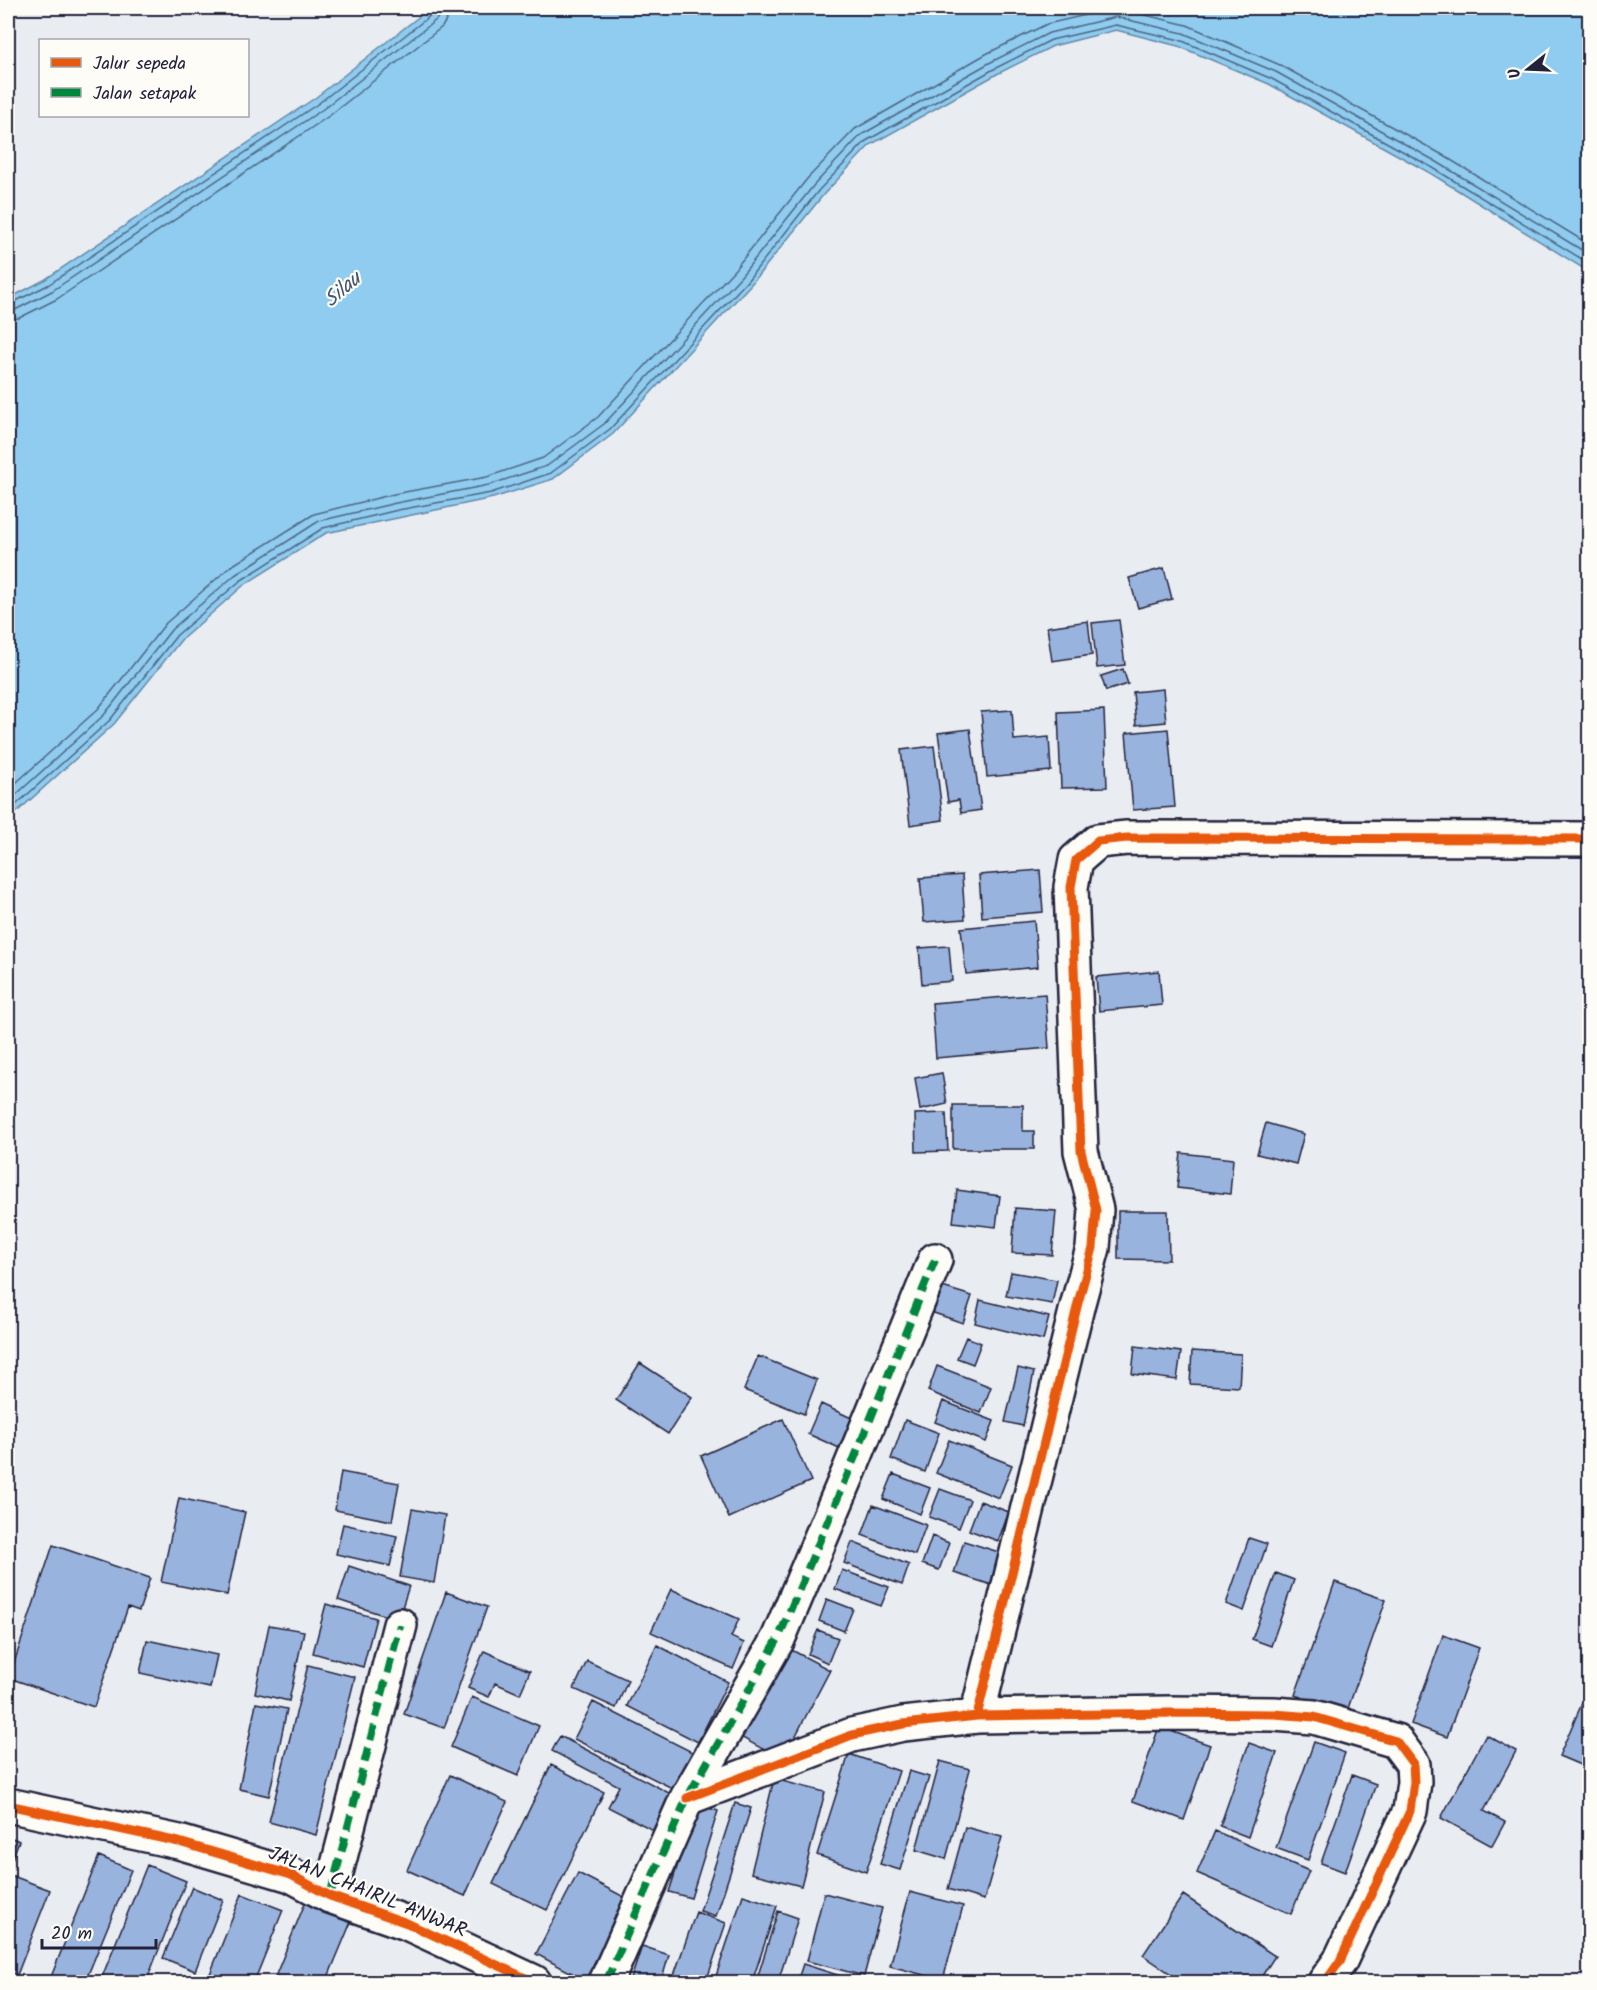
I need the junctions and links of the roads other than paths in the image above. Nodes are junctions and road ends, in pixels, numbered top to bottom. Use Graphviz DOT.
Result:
graph roads {
  1 [pos="1590,839"];
  2 [pos="935,1260"];
  3 [pos="400,1625"];
  4 [pos="978,1716"];
  5 [pos="687,1798"];
  6 [pos="8,1805"];
  7 [pos="330,1896"];
  8 [pos="534,1983"];
  9 [pos="606,1983"];
  10 [pos="1325,1983"];
  1 -- 4 [label="street"];
  2 -- 5 [label="street"];
  3 -- 7 [label="street"];
  4 -- 5 [label="street"];
  4 -- 10 [label="street"];
  5 -- 9 [label="street"];
  6 -- 7 [label="street, JALAN CHAIRIL ANWAR"];
  7 -- 8 [label="street, JALAN CHAIRIL ANWAR"];
}
